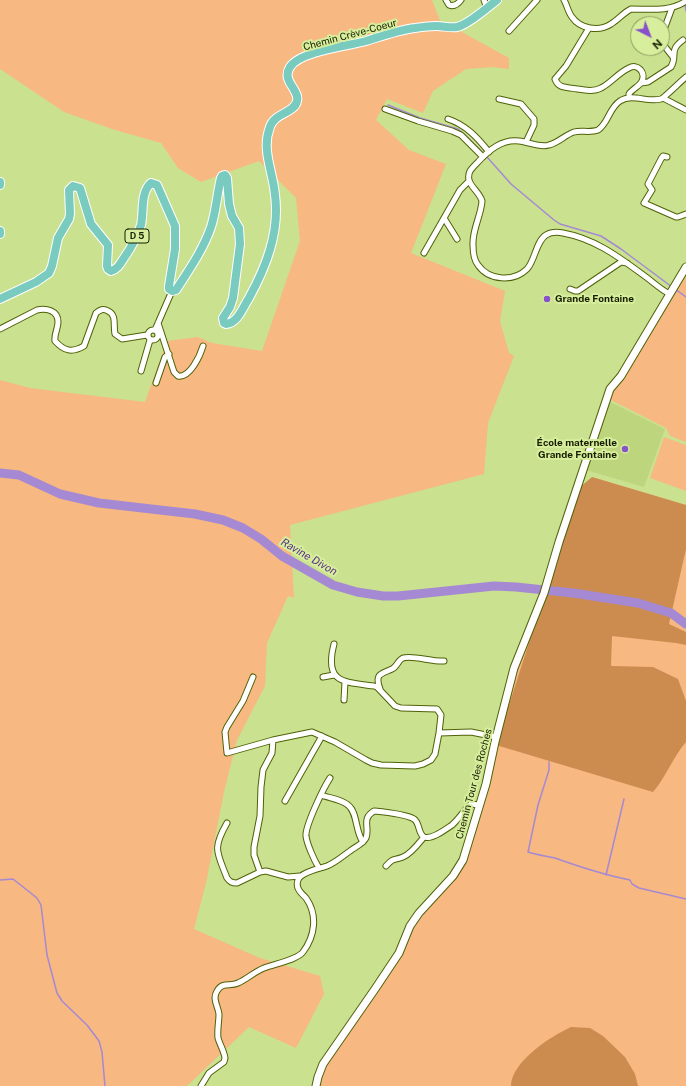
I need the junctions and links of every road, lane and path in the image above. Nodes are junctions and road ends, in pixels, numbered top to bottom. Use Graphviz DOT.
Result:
graph roads {
  1 [pos="446,0"];
  2 [pos="461,0"];
  3 [pos="497,0"];
  4 [pos="537,0"];
  5 [pos="564,0"];
  6 [pos="686,1"];
  7 [pos="486,4"];
  8 [pos="672,8"];
  9 [pos="669,16"];
  10 [pos="589,28"];
  11 [pos="509,31"];
  12 [pos="683,40"];
  13 [pos="670,52"];
  14 [pos="674,57"];
  15 [pos="686,77"];
  16 [pos="641,83"];
  17 [pos="629,98"];
  18 [pos="663,98"];
  19 [pos="499,99"];
  20 [pos="385,108"];
  21 [pos="686,110"];
  22 [pos="448,119"];
  23 [pos="526,142"];
  24 [pos="489,152"];
  25 [pos="482,157"];
  26 [pos="667,157"];
  27 [pos="469,181"];
  28 [pos="686,214"];
  29 [pos="444,218"];
  30 [pos="457,239"];
  31 [pos="424,253"];
  32 [pos="628,263"];
  33 [pos="686,267"];
  34 [pos="570,289"];
  35 [pos="172,291"];
  36 [pos="670,294"];
  37 [pos="0,300"];
  38 [pos="158,323"];
  39 [pos="0,329"];
  40 [pos="155,330"];
  41 [pos="147,335"];
  42 [pos="150,340"];
  43 [pos="203,346"];
  44 [pos="169,354"];
  45 [pos="141,370"];
  46 [pos="156,383"];
  47 [pos="334,644"];
  48 [pos="444,661"];
  49 [pos="334,675"];
  50 [pos="253,677"];
  51 [pos="323,677"];
  52 [pos="345,682"];
  53 [pos="380,690"];
  54 [pos="344,700"];
  55 [pos="439,733"];
  56 [pos="322,736"];
  57 [pos="496,737"];
  58 [pos="273,740"];
  59 [pos="330,778"];
  60 [pos="321,795"];
  61 [pos="285,801"];
  62 [pos="479,805"];
  63 [pos="227,823"];
  64 [pos="424,836"];
  65 [pos="363,842"];
  66 [pos="386,866"];
  67 [pos="319,868"];
  68 [pos="260,872"];
  69 [pos="300,876"];
  70 [pos="202,1086"];
  71 [pos="316,1086"];
  1 -- 2 [label="street"];
  3 -- 7 [label="main road"];
  4 -- 11 [label="street"];
  5 -- 10 [label="street"];
  6 -- 8 [label="street"];
  7 -- 35 [label="main road, Chemin Crève-Coeur"];
  8 -- 9 [label="street"];
  8 -- 10 [label="street"];
  10 -- 16 [label="street"];
  12 -- 14 [label="street"];
  13 -- 14 [label="street"];
  14 -- 16 [label="street"];
  15 -- 18 [label="street"];
  16 -- 17 [label="street"];
  17 -- 18 [label="street"];
  17 -- 23 [label="street"];
  18 -- 21 [label="street"];
  19 -- 23 [label="street"];
  20 -- 25 [label="street"];
  22 -- 24 [label="street"];
  23 -- 24 [label="street"];
  24 -- 25 [label="street"];
  25 -- 27 [label="street"];
  26 -- 28 [label="street"];
  27 -- 29 [label="street"];
  27 -- 32 [label="street"];
  29 -- 30 [label="street"];
  29 -- 31 [label="street"];
  32 -- 34 [label="street"];
  32 -- 36 [label="street"];
  33 -- 36 [label="street"];
  35 -- 37 [label="main road, D 5"];
  35 -- 38 [label="street"];
  36 -- 57 [label="street, Chemin Tour des Roches"];
  38 -- 40 [label="street"];
  38 -- 44 [label="street"];
  39 -- 41 [label="street"];
  40 -- 41 [label="street"];
  40 -- 42 [label="street"];
  41 -- 42 [label="street"];
  42 -- 45 [label="street"];
  43 -- 44 [label="street"];
  44 -- 46 [label="street"];
  47 -- 49 [label="street"];
  48 -- 53 [label="street"];
  49 -- 51 [label="street"];
  49 -- 52 [label="street"];
  50 -- 58 [label="street"];
  52 -- 53 [label="street"];
  52 -- 54 [label="street"];
  53 -- 55 [label="street"];
  55 -- 56 [label="street"];
  55 -- 57 [label="street"];
  56 -- 58 [label="street"];
  56 -- 61 [label="street"];
  57 -- 62 [label="street, Chemin Tour des Roches"];
  58 -- 68 [label="street"];
  59 -- 60 [label="street"];
  60 -- 65 [label="street"];
  60 -- 67 [label="street"];
  62 -- 64 [label="street"];
  62 -- 71 [label="street, Chemin Tour des Roches"];
  63 -- 68 [label="street"];
  64 -- 65 [label="street"];
  64 -- 66 [label="street"];
  65 -- 67 [label="street"];
  67 -- 69 [label="street"];
  68 -- 69 [label="street"];
  69 -- 70 [label="street"];
}
